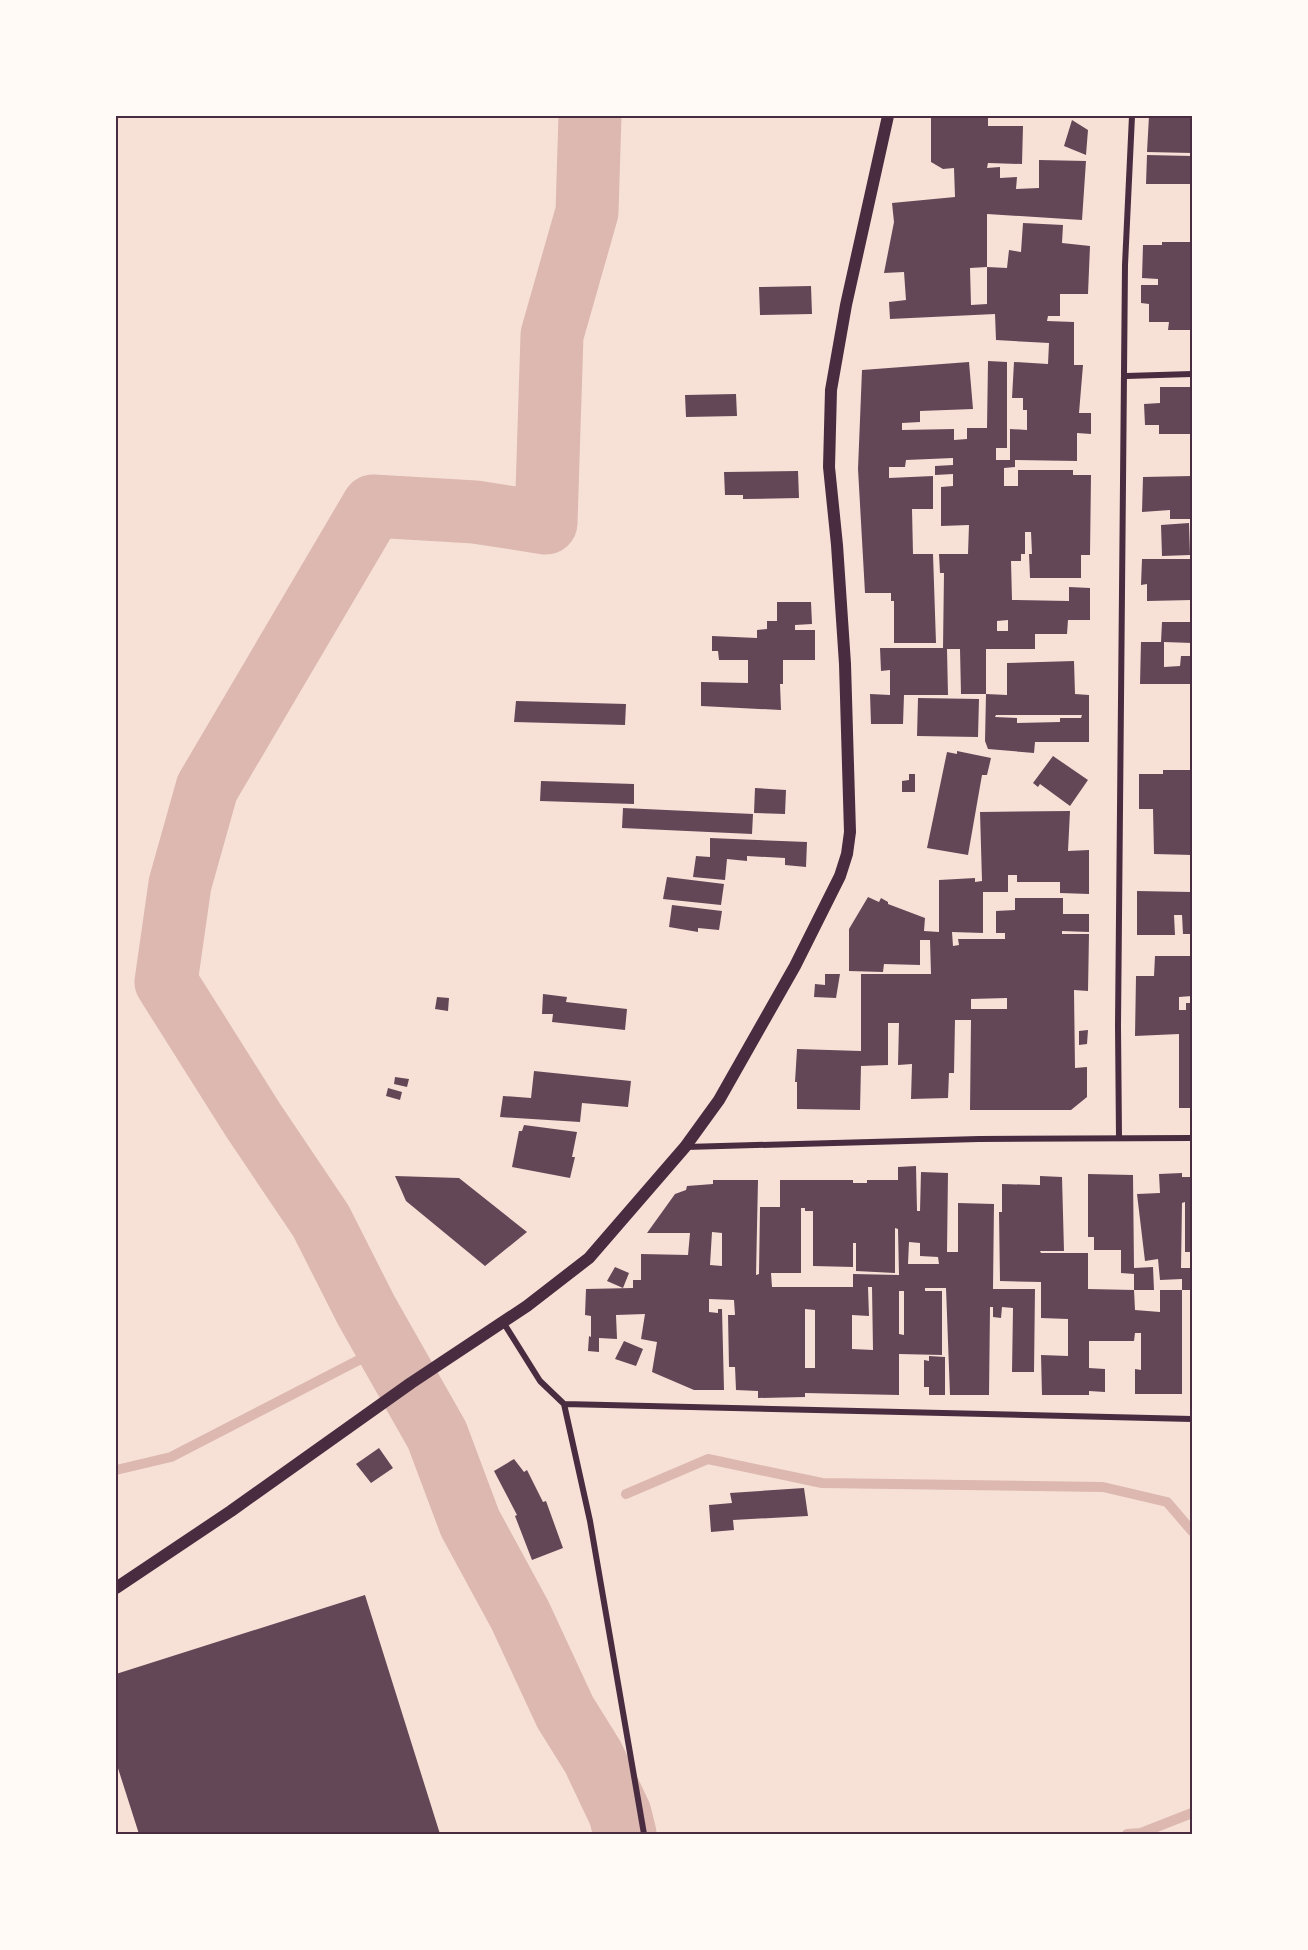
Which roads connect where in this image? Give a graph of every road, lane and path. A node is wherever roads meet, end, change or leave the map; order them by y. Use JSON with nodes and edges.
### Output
{"nodes":[{"id":1,"x":888,"y":116,"type":"edge"},
{"id":2,"x":1132,"y":116,"type":"edge"},
{"id":3,"x":1192,"y":374,"type":"edge"},
{"id":4,"x":1126,"y":376,"type":"junction"},
{"id":5,"x":1119,"y":1138,"type":"junction"},
{"id":6,"x":1192,"y":1138,"type":"edge"},
{"id":7,"x":685,"y":1148,"type":"junction"},
{"id":8,"x":502,"y":1321,"type":"junction"},
{"id":9,"x":564,"y":1404,"type":"junction"},
{"id":10,"x":1192,"y":1419,"type":"edge"},
{"id":11,"x":116,"y":1588,"type":"edge"},
{"id":12,"x":644,"y":1834,"type":"edge"}],
"edges":[{"from":1,"to":7,"type":"main road"},
{"from":2,"to":4,"type":"street"},
{"from":3,"to":4,"type":"street"},
{"from":4,"to":5,"type":"street"},
{"from":5,"to":6,"type":"street"},
{"from":5,"to":7,"type":"street"},
{"from":7,"to":8,"type":"main road"},
{"from":8,"to":9,"type":"street"},
{"from":8,"to":11,"type":"main road"},
{"from":9,"to":10,"type":"street"},
{"from":9,"to":12,"type":"street"}]}
